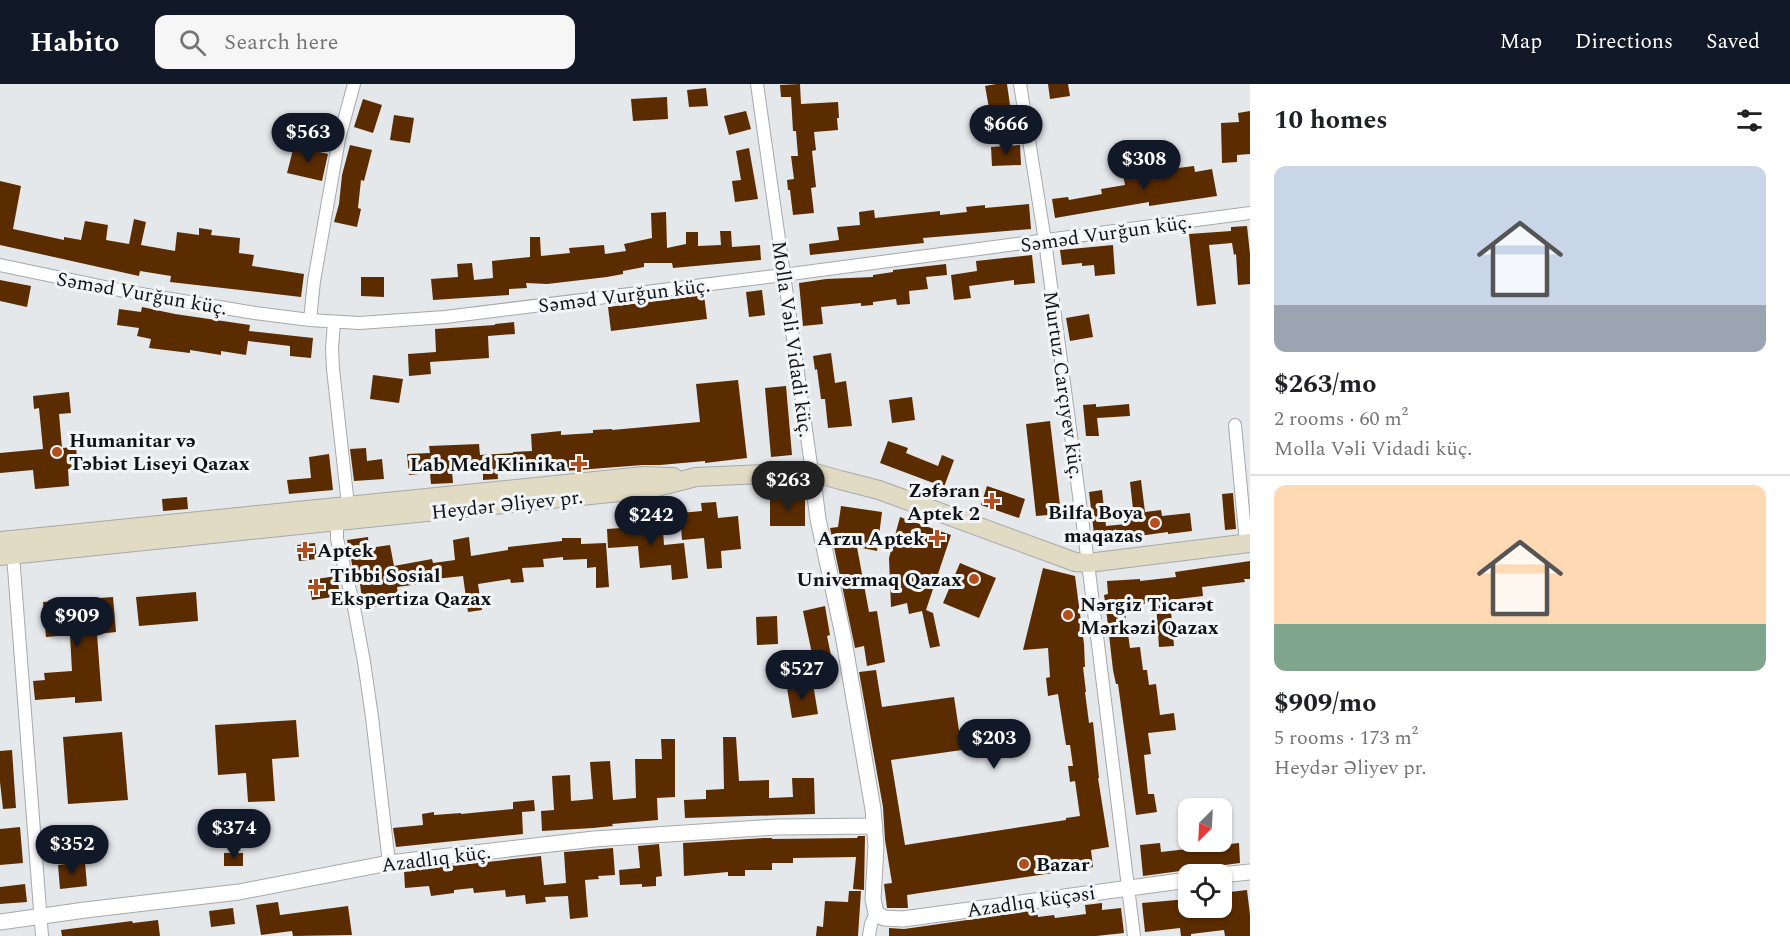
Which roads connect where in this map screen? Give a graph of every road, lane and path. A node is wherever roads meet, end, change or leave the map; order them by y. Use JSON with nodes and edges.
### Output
{"nodes":[{"id":1,"x":354,"y":84,"type":"edge"},
{"id":2,"x":757,"y":84,"type":"edge"},
{"id":3,"x":1020,"y":84,"type":"edge"},
{"id":4,"x":1250,"y":213,"type":"edge"},
{"id":5,"x":1045,"y":241,"type":"junction"},
{"id":6,"x":0,"y":264,"type":"edge"},
{"id":7,"x":783,"y":275,"type":"junction"},
{"id":8,"x":310,"y":320,"type":"junction"},
{"id":9,"x":334,"y":322,"type":"junction"},
{"id":10,"x":1235,"y":425,"type":"dead end"},
{"id":11,"x":812,"y":472,"type":"junction"},
{"id":12,"x":340,"y":511,"type":"junction"},
{"id":13,"x":0,"y":541,"type":"edge"},
{"id":14,"x":1248,"y":543,"type":"edge"},
{"id":15,"x":6,"y":556,"type":"edge"},
{"id":16,"x":1088,"y":563,"type":"junction"},
{"id":17,"x":875,"y":826,"type":"junction"},
{"id":18,"x":389,"y":863,"type":"junction"},
{"id":19,"x":1250,"y":872,"type":"edge"},
{"id":20,"x":1232,"y":874,"type":"edge"},
{"id":21,"x":1178,"y":881,"type":"edge"},
{"id":22,"x":1128,"y":887,"type":"junction"},
{"id":23,"x":876,"y":913,"type":"junction"},
{"id":24,"x":40,"y":916,"type":"junction"},
{"id":25,"x":0,"y":922,"type":"edge"},
{"id":26,"x":42,"y":936,"type":"edge"},
{"id":27,"x":869,"y":936,"type":"edge"},
{"id":28,"x":1134,"y":936,"type":"edge"}],
"edges":[{"from":1,"to":8,"type":"street"},
{"from":2,"to":7,"type":"street","name":"Molla Vəli Vidadi küç."},
{"from":3,"to":5,"type":"street","name":"Murtuz Carçıyev küç."},
{"from":4,"to":5,"type":"street","name":"Səməd Vurğun küç."},
{"from":5,"to":7,"type":"street","name":"Səməd Vurğun küç."},
{"from":5,"to":16,"type":"street","name":"Murtuz Carçıyev küç."},
{"from":6,"to":8,"type":"street","name":"Səməd Vurğun küç."},
{"from":7,"to":9,"type":"street","name":"Səməd Vurğun küç."},
{"from":7,"to":11,"type":"street","name":"Molla Vəli Vidadi küç."},
{"from":8,"to":9,"type":"street","name":"Səməd Vurğun küç."},
{"from":9,"to":12,"type":"street"},
{"from":10,"to":14,"type":"street"},
{"from":11,"to":12,"type":"main road"},
{"from":11,"to":16,"type":"main road"},
{"from":11,"to":17,"type":"street","name":"Molla Vəli Vidadi küç."},
{"from":12,"to":13,"type":"main road"},
{"from":12,"to":15,"type":"main road"},
{"from":12,"to":18,"type":"street"},
{"from":14,"to":16,"type":"main road"},
{"from":15,"to":24,"type":"street"},
{"from":16,"to":22,"type":"street","name":"Murtuz Carçıyev küç."},
{"from":17,"to":18,"type":"street","name":"Azadlıq küç."},
{"from":17,"to":23,"type":"street","name":"Molla Vəli Vidadi küç."},
{"from":18,"to":24,"type":"street","name":"Azadlıq küç."},
{"from":19,"to":20,"type":"street"},
{"from":21,"to":22,"type":"street","name":"Azadlıq küçəsi"},
{"from":22,"to":23,"type":"street","name":"Azadlıq küçəsi"},
{"from":22,"to":28,"type":"street","name":"Murtuz Carçıyev küç."},
{"from":23,"to":27,"type":"street"},
{"from":24,"to":25,"type":"street","name":"Azadlıq küç."},
{"from":24,"to":26,"type":"street"}]}
